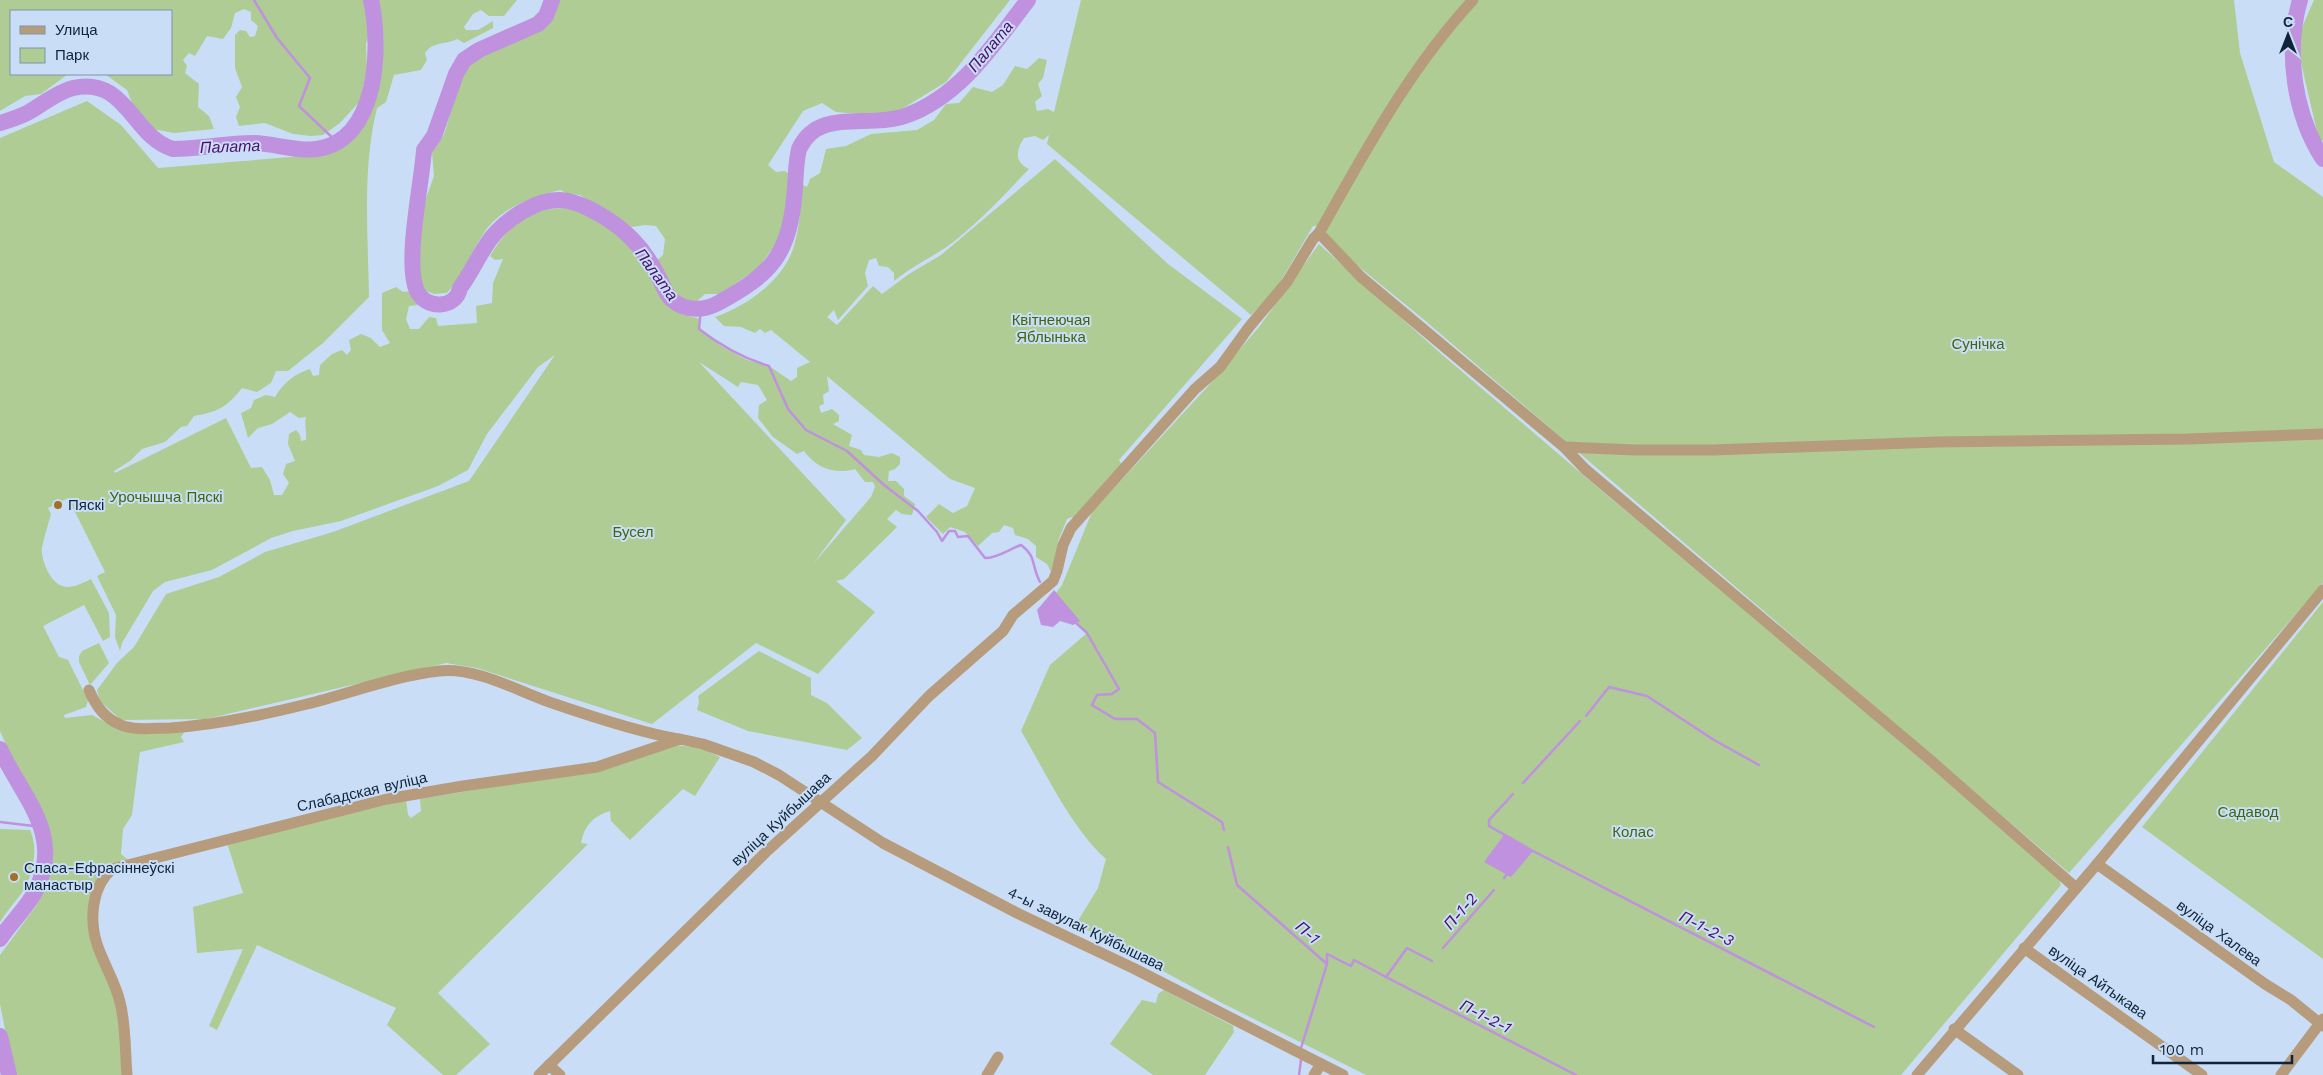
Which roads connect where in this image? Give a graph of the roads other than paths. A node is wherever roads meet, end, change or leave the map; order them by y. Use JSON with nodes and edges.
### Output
{"nodes":[{"id":1,"x":1473,"y":0,"type":"edge"},
{"id":2,"x":1319,"y":233,"type":"junction"},
{"id":3,"x":2323,"y":434,"type":"edge"},
{"id":4,"x":1564,"y":447,"type":"junction"},
{"id":5,"x":2323,"y":590,"type":"edge"},
{"id":6,"x":89,"y":690,"type":"dead end"},
{"id":7,"x":680,"y":739,"type":"junction"},
{"id":8,"x":821,"y":803,"type":"junction"},
{"id":9,"x":2097,"y":864,"type":"junction"},
{"id":10,"x":2075,"y":887,"type":"junction"},
{"id":11,"x":2024,"y":948,"type":"junction"},
{"id":12,"x":2322,"y":1023,"type":"edge"},
{"id":13,"x":1954,"y":1029,"type":"junction"},
{"id":14,"x":998,"y":1056,"type":"dead end"},
{"id":15,"x":1321,"y":1064,"type":"junction"},
{"id":16,"x":549,"y":1065,"type":"junction"},
{"id":17,"x":127,"y":1075,"type":"edge"},
{"id":18,"x":539,"y":1075,"type":"edge"},
{"id":19,"x":560,"y":1075,"type":"edge"},
{"id":20,"x":986,"y":1075,"type":"edge"},
{"id":21,"x":1314,"y":1075,"type":"edge"},
{"id":22,"x":1343,"y":1075,"type":"edge"},
{"id":23,"x":1917,"y":1075,"type":"edge"},
{"id":24,"x":2018,"y":1075,"type":"edge"},
{"id":25,"x":2202,"y":1075,"type":"edge"},
{"id":26,"x":2281,"y":1075,"type":"edge"}],
"edges":[{"from":1,"to":2,"type":"street","name":"вуліца Куйбышава"},
{"from":2,"to":4,"type":"street"},
{"from":2,"to":8,"type":"street","name":"вуліца Куйбышава"},
{"from":3,"to":4,"type":"street"},
{"from":4,"to":10,"type":"street"},
{"from":5,"to":9,"type":"street"},
{"from":6,"to":7,"type":"street"},
{"from":7,"to":8,"type":"street"},
{"from":7,"to":17,"type":"street","name":"Слабадская вуліца"},
{"from":8,"to":15,"type":"street","name":"4-ы завулак Куйбышава"},
{"from":8,"to":16,"type":"street","name":"вуліца Куйбышава"},
{"from":9,"to":10,"type":"street"},
{"from":9,"to":12,"type":"street","name":"вуліца Халева"},
{"from":10,"to":11,"type":"street"},
{"from":11,"to":13,"type":"street"},
{"from":11,"to":25,"type":"street","name":"вуліца Айтыкава"},
{"from":12,"to":26,"type":"street"},
{"from":13,"to":23,"type":"street"},
{"from":13,"to":24,"type":"street"},
{"from":14,"to":20,"type":"street"},
{"from":15,"to":21,"type":"street"},
{"from":15,"to":22,"type":"street","name":"4-ы завулак Куйбышава"},
{"from":16,"to":18,"type":"street","name":"вуліца Куйбышава"},
{"from":16,"to":19,"type":"street"}]}
